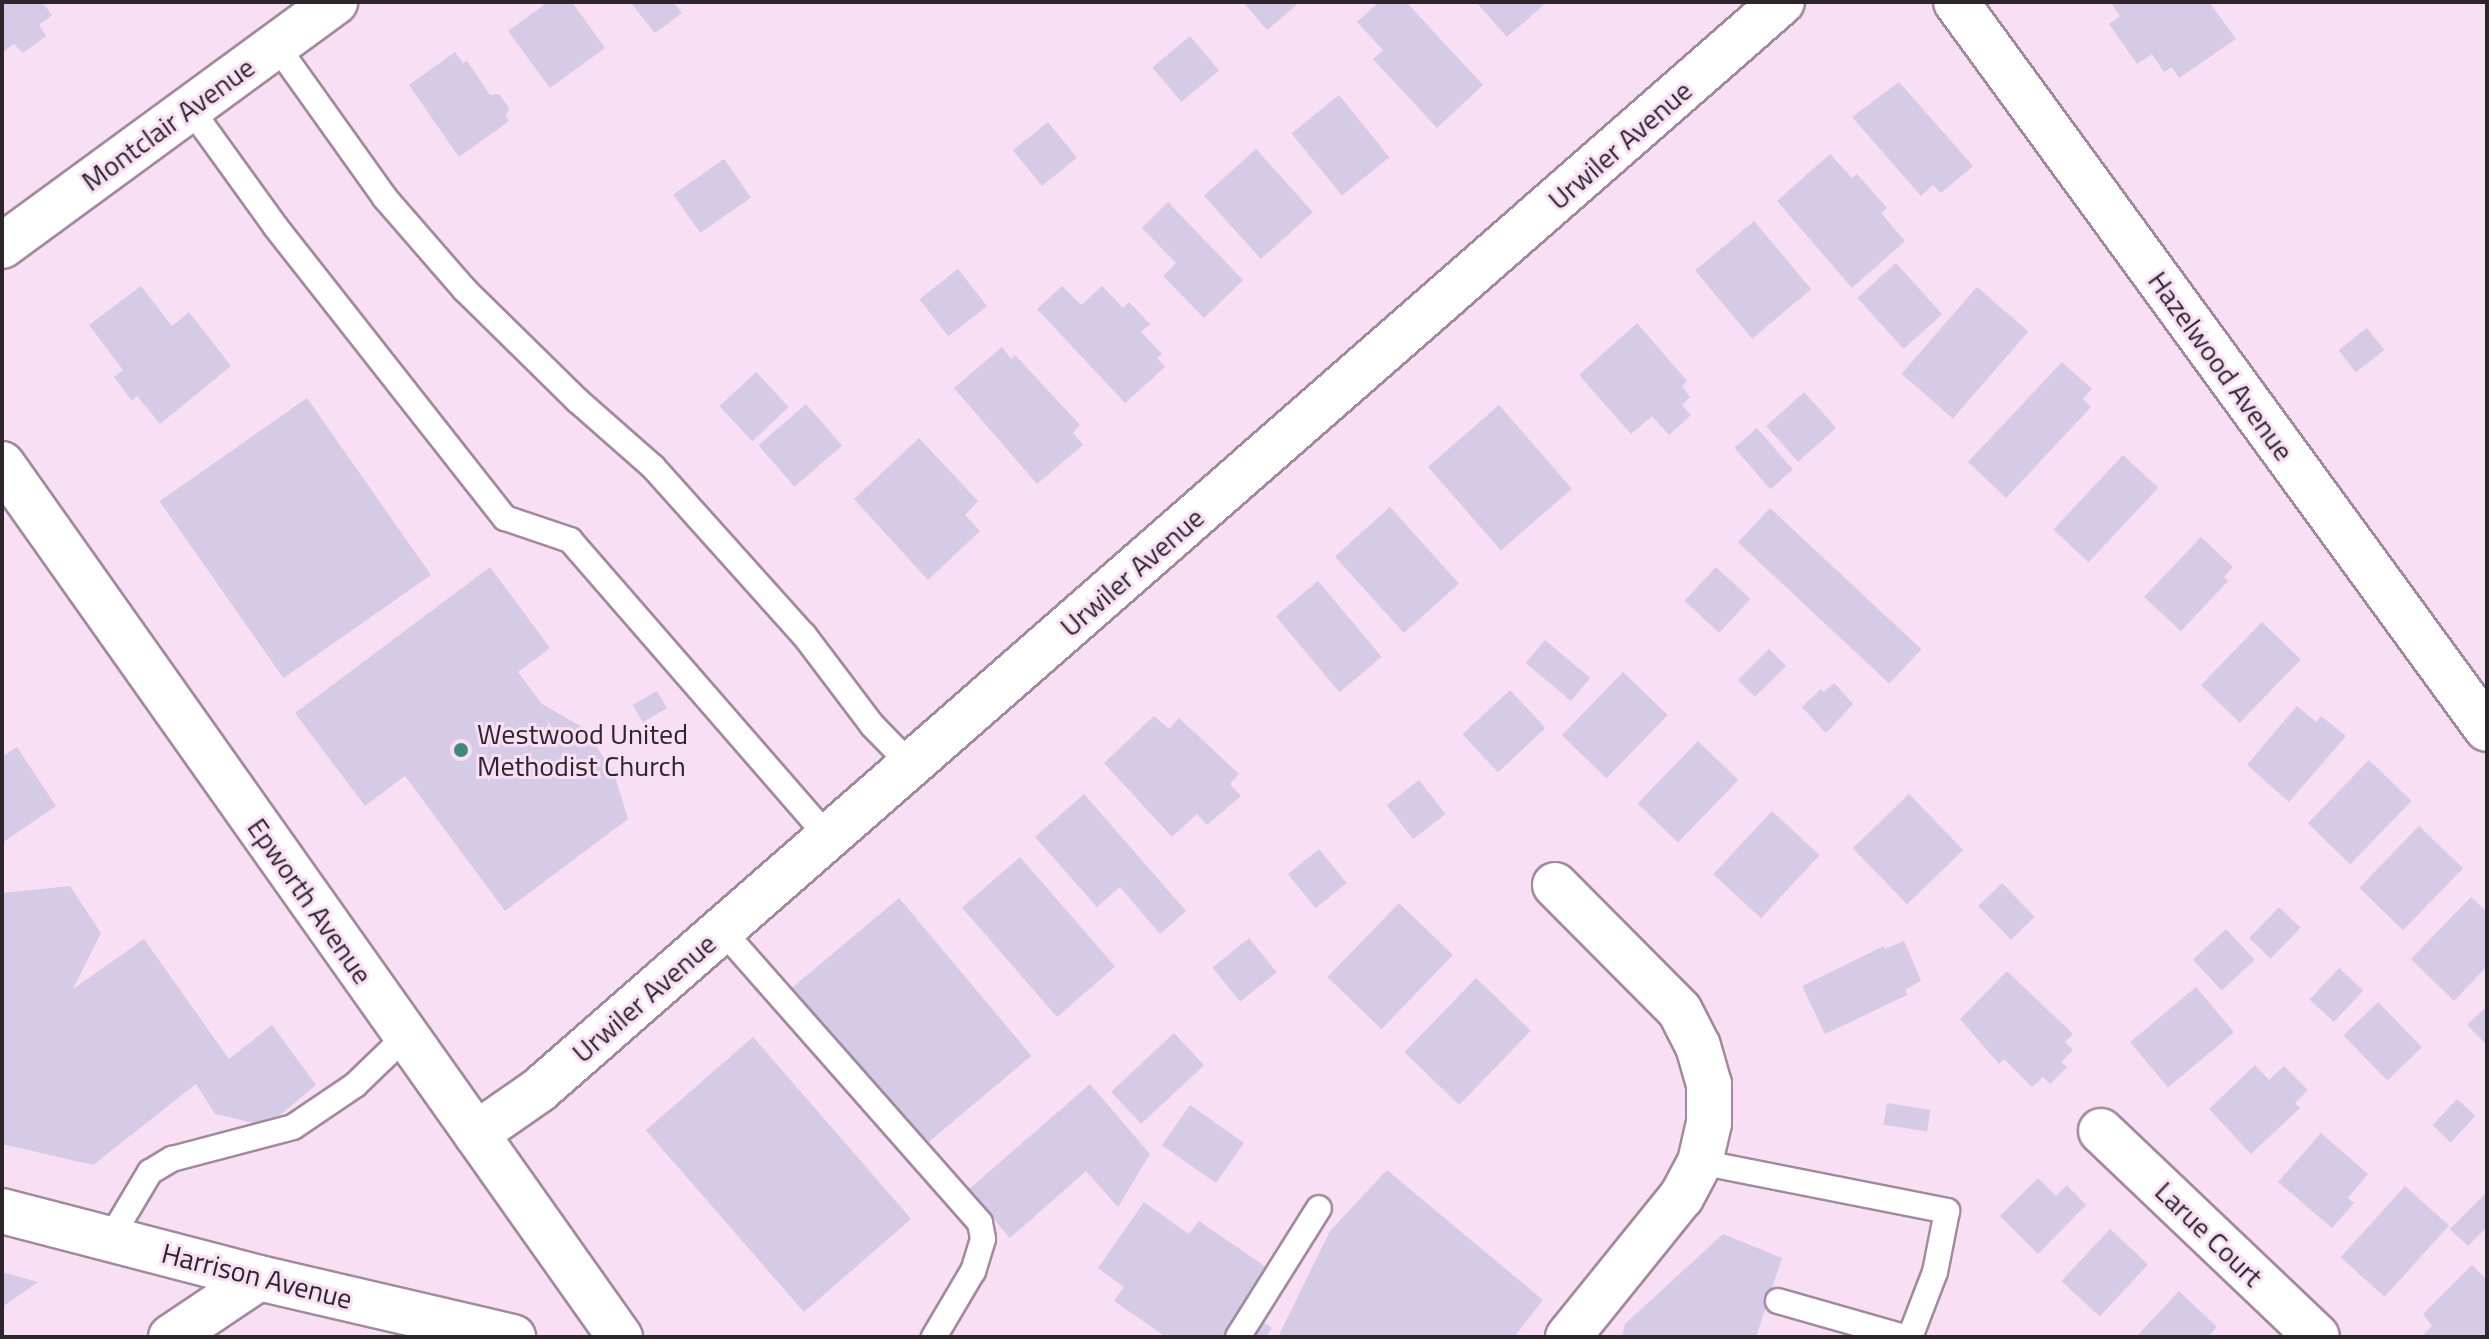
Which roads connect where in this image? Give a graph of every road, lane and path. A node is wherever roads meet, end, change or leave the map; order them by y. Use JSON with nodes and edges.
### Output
{"nodes":[{"id":1,"x":335,"y":2,"type":"edge"},
{"id":2,"x":1782,"y":2,"type":"edge"},
{"id":3,"x":1956,"y":2,"type":"edge"},
{"id":4,"x":276,"y":45,"type":"junction"},
{"id":5,"x":190,"y":108,"type":"junction"},
{"id":6,"x":2,"y":246,"type":"edge"},
{"id":7,"x":2,"y":464,"type":"edge"},
{"id":8,"x":2487,"y":729,"type":"edge"},
{"id":9,"x":911,"y":765,"type":"junction"},
{"id":10,"x":828,"y":837,"type":"junction"},
{"id":11,"x":1555,"y":885,"type":"dead end"},
{"id":12,"x":722,"y":930,"type":"junction"},
{"id":13,"x":406,"y":1036,"type":"junction"},
{"id":14,"x":2101,"y":1131,"type":"dead end"},
{"id":15,"x":476,"y":1134,"type":"junction"},
{"id":16,"x":1700,"y":1162,"type":"junction"},
{"id":17,"x":1319,"y":1208,"type":"dead end"},
{"id":18,"x":2,"y":1211,"type":"edge"},
{"id":19,"x":110,"y":1239,"type":"junction"},
{"id":20,"x":259,"y":1278,"type":"junction"},
{"id":21,"x":1778,"y":1301,"type":"dead end"},
{"id":22,"x":171,"y":1337,"type":"edge"},
{"id":23,"x":513,"y":1337,"type":"edge"},
{"id":24,"x":620,"y":1337,"type":"edge"},
{"id":25,"x":934,"y":1337,"type":"edge"},
{"id":26,"x":1238,"y":1337,"type":"edge"},
{"id":27,"x":1568,"y":1337,"type":"edge"},
{"id":28,"x":1907,"y":1337,"type":"edge"},
{"id":29,"x":2317,"y":1337,"type":"edge"}],
"edges":[{"from":1,"to":4,"type":"street","name":"Montclair Avenue"},
{"from":2,"to":9,"type":"street","name":"Urwiler Avenue"},
{"from":3,"to":8,"type":"street","name":"Hazelwood Avenue"},
{"from":4,"to":5,"type":"street","name":"Montclair Avenue"},
{"from":4,"to":9,"type":"lane"},
{"from":5,"to":6,"type":"street","name":"Montclair Avenue"},
{"from":5,"to":10,"type":"lane"},
{"from":7,"to":13,"type":"street","name":"Epworth Avenue"},
{"from":9,"to":10,"type":"street","name":"Urwiler Avenue"},
{"from":10,"to":12,"type":"street","name":"Urwiler Avenue"},
{"from":11,"to":16,"type":"street"},
{"from":12,"to":15,"type":"street","name":"Urwiler Avenue"},
{"from":12,"to":25,"type":"lane"},
{"from":13,"to":15,"type":"street","name":"Epworth Avenue"},
{"from":13,"to":19,"type":"lane"},
{"from":14,"to":29,"type":"street","name":"Larue Court"},
{"from":15,"to":24,"type":"street","name":"Epworth Avenue"},
{"from":16,"to":27,"type":"street"},
{"from":16,"to":28,"type":"lane"},
{"from":17,"to":26,"type":"lane"},
{"from":18,"to":19,"type":"street","name":"Harrison Avenue"},
{"from":19,"to":20,"type":"street","name":"Harrison Avenue"},
{"from":20,"to":22,"type":"street"},
{"from":20,"to":23,"type":"street","name":"Harrison Avenue"},
{"from":21,"to":28,"type":"lane"}]}
